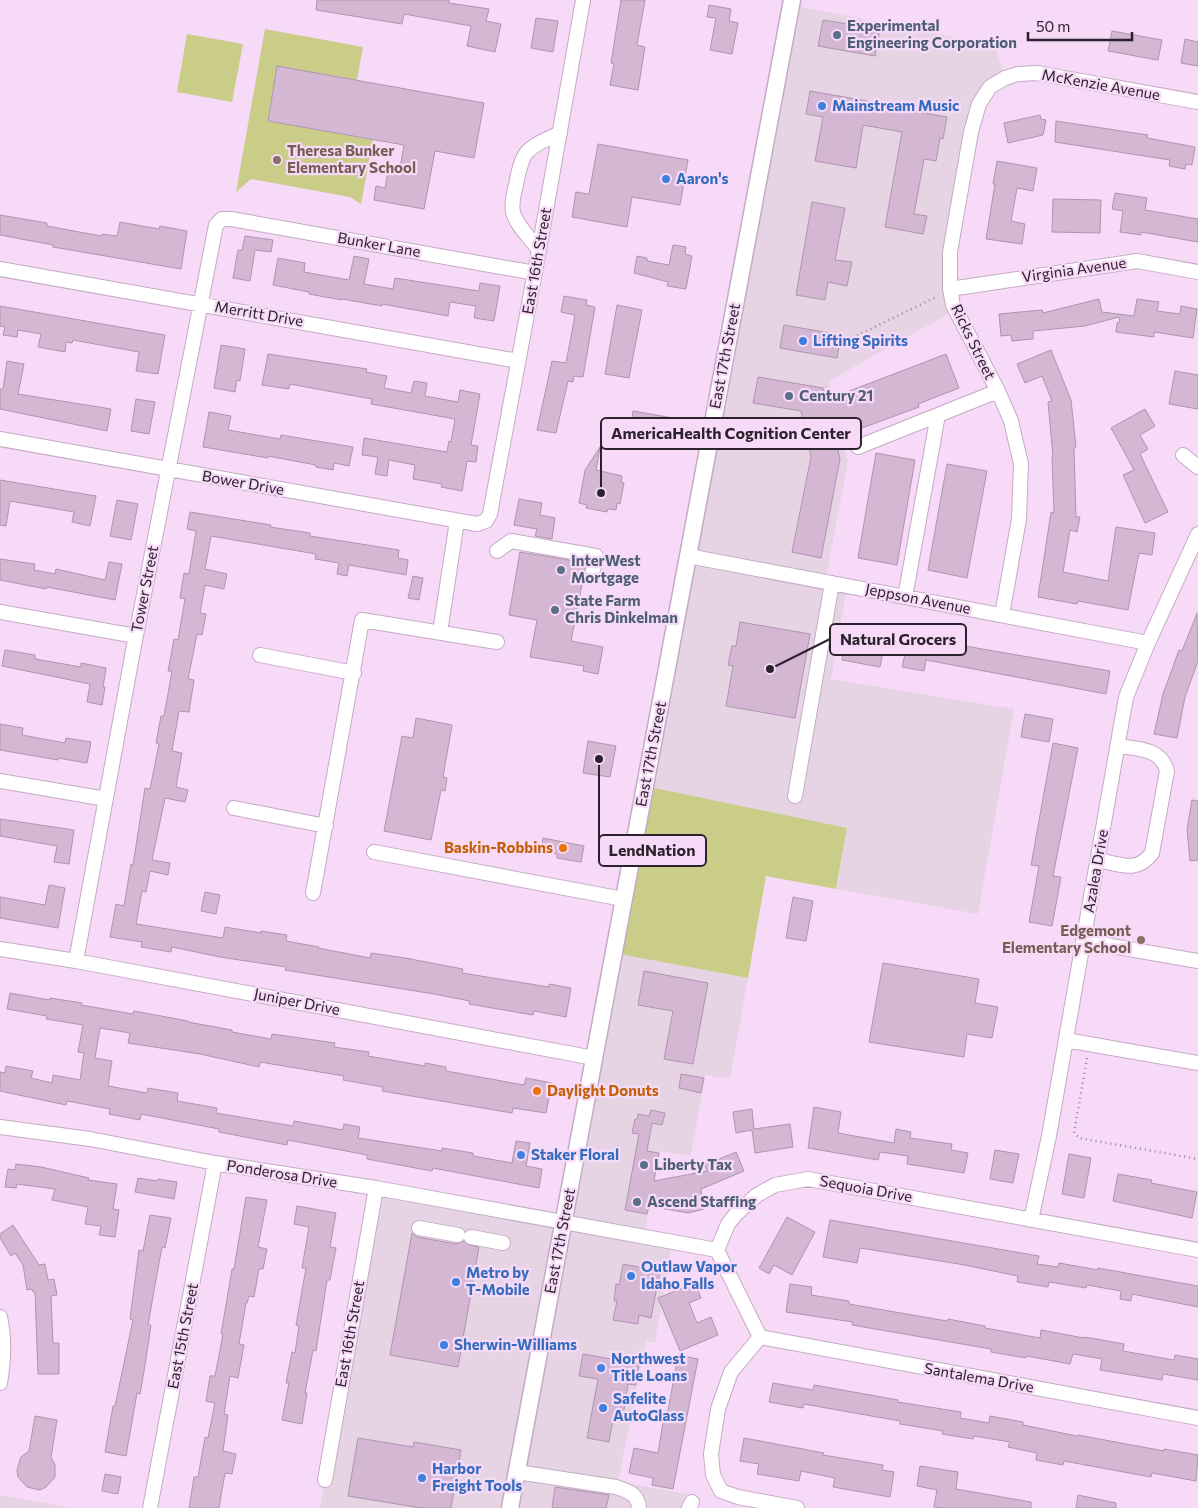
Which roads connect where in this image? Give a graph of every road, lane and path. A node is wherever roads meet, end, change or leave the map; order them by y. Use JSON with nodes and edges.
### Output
{"nodes":[{"id":1,"x":583,"y":0,"type":"edge"},
{"id":2,"x":792,"y":0,"type":"edge"},
{"id":3,"x":1004,"y":78,"type":"joint"},
{"id":4,"x":1198,"y":102,"type":"edge"},
{"id":5,"x":560,"y":133,"type":"junction"},
{"id":6,"x":222,"y":219,"type":"joint"},
{"id":7,"x":539,"y":250,"type":"junction"},
{"id":8,"x":0,"y":269,"type":"edge"},
{"id":9,"x":1198,"y":272,"type":"edge"},
{"id":10,"x":535,"y":273,"type":"junction"},
{"id":11,"x":950,"y":289,"type":"junction"},
{"id":12,"x":936,"y":297,"type":"dead end"},
{"id":13,"x":202,"y":304,"type":"junction"},
{"id":14,"x":848,"y":340,"type":"dead end"},
{"id":15,"x":518,"y":361,"type":"junction"},
{"id":16,"x":998,"y":391,"type":"junction"},
{"id":17,"x":938,"y":415,"type":"junction"},
{"id":18,"x":0,"y":439,"type":"edge"},
{"id":19,"x":858,"y":447,"type":"dead end"},
{"id":20,"x":1183,"y":455,"type":"dead end"},
{"id":21,"x":1198,"y":467,"type":"edge"},
{"id":22,"x":168,"y":470,"type":"junction"},
{"id":23,"x":457,"y":521,"type":"junction"},
{"id":24,"x":486,"y":521,"type":"joint"},
{"id":25,"x":1198,"y":534,"type":"edge"},
{"id":26,"x":497,"y":551,"type":"dead end"},
{"id":27,"x":688,"y":556,"type":"junction"},
{"id":28,"x":593,"y":570,"type":"dead end"},
{"id":29,"x":832,"y":583,"type":"junction"},
{"id":30,"x":906,"y":597,"type":"junction"},
{"id":31,"x":0,"y":612,"type":"edge"},
{"id":32,"x":1002,"y":615,"type":"junction"},
{"id":33,"x":440,"y":632,"type":"junction"},
{"id":34,"x":136,"y":636,"type":"junction"},
{"id":35,"x":497,"y":642,"type":"dead end"},
{"id":36,"x":1148,"y":643,"type":"junction"},
{"id":37,"x":260,"y":655,"type":"dead end"},
{"id":38,"x":354,"y":673,"type":"junction"},
{"id":39,"x":1118,"y":746,"type":"junction"},
{"id":40,"x":0,"y":781,"type":"edge"},
{"id":41,"x":795,"y":796,"type":"dead end"},
{"id":42,"x":106,"y":799,"type":"junction"},
{"id":43,"x":234,"y":808,"type":"dead end"},
{"id":44,"x":326,"y":826,"type":"junction"},
{"id":45,"x":374,"y":852,"type":"dead end"},
{"id":46,"x":1098,"y":860,"type":"junction"},
{"id":47,"x":313,"y":893,"type":"dead end"},
{"id":48,"x":623,"y":898,"type":"junction"},
{"id":49,"x":1083,"y":941,"type":"junction"},
{"id":50,"x":0,"y":949,"type":"edge"},
{"id":51,"x":76,"y":961,"type":"junction"},
{"id":52,"x":1198,"y":961,"type":"edge"},
{"id":53,"x":1066,"y":1040,"type":"junction"},
{"id":54,"x":594,"y":1058,"type":"junction"},
{"id":55,"x":1087,"y":1058,"type":"dead end"},
{"id":56,"x":1198,"y":1063,"type":"edge"},
{"id":57,"x":0,"y":1127,"type":"edge"},
{"id":58,"x":1198,"y":1159,"type":"edge"},
{"id":59,"x":215,"y":1163,"type":"junction"},
{"id":60,"x":376,"y":1188,"type":"junction"},
{"id":61,"x":1032,"y":1220,"type":"junction"},
{"id":62,"x":564,"y":1223,"type":"junction"},
{"id":63,"x":419,"y":1228,"type":"dead end"},
{"id":64,"x":503,"y":1243,"type":"dead end"},
{"id":65,"x":717,"y":1250,"type":"junction"},
{"id":66,"x":1198,"y":1250,"type":"edge"},
{"id":67,"x":0,"y":1317,"type":"edge"},
{"id":68,"x":760,"y":1337,"type":"junction"},
{"id":69,"x":0,"y":1383,"type":"edge"},
{"id":70,"x":1198,"y":1418,"type":"edge"},
{"id":71,"x":517,"y":1472,"type":"junction"},
{"id":72,"x":325,"y":1480,"type":"dead end"},
{"id":73,"x":150,"y":1508,"type":"edge"},
{"id":74,"x":510,"y":1508,"type":"edge"},
{"id":75,"x":639,"y":1508,"type":"edge"},
{"id":76,"x":797,"y":1508,"type":"edge"}],
"edges":[{"from":1,"to":5,"type":"street","name":"East 16th Street"},
{"from":2,"to":27,"type":"main road","name":"East 17th Street"},
{"from":3,"to":4,"type":"street","name":"McKenzie Avenue"},
{"from":3,"to":11,"type":"street","name":"Ricks Street"},
{"from":5,"to":7,"type":"street","name":"East 16th Street"},
{"from":5,"to":7,"type":"street"},
{"from":6,"to":10,"type":"street","name":"Bunker Lane"},
{"from":6,"to":13,"type":"street","name":"Tower Street"},
{"from":7,"to":10,"type":"street","name":"East 16th Street"},
{"from":8,"to":13,"type":"street","name":"Merritt Drive"},
{"from":9,"to":11,"type":"street","name":"Virginia Avenue"},
{"from":10,"to":15,"type":"street","name":"East 16th Street"},
{"from":11,"to":16,"type":"street","name":"Ricks Street"},
{"from":12,"to":14,"type":"path"},
{"from":13,"to":15,"type":"street","name":"Merritt Drive"},
{"from":13,"to":22,"type":"street","name":"Tower Street"},
{"from":15,"to":24,"type":"street","name":"East 16th Street"},
{"from":16,"to":17,"type":"street"},
{"from":16,"to":32,"type":"street","name":"Ricks Street"},
{"from":17,"to":19,"type":"street"},
{"from":17,"to":30,"type":"street"},
{"from":18,"to":22,"type":"street","name":"Bower Drive"},
{"from":20,"to":21,"type":"street"},
{"from":22,"to":23,"type":"street","name":"Bower Drive"},
{"from":22,"to":34,"type":"street","name":"Tower Street"},
{"from":23,"to":24,"type":"street","name":"Bower Drive"},
{"from":23,"to":33,"type":"street"},
{"from":25,"to":36,"type":"street","name":"Azalea Drive"},
{"from":26,"to":28,"type":"street"},
{"from":27,"to":29,"type":"street","name":"Jeppson Avenue"},
{"from":27,"to":48,"type":"main road","name":"East 17th Street"},
{"from":29,"to":30,"type":"street","name":"Jeppson Avenue"},
{"from":29,"to":41,"type":"street"},
{"from":30,"to":32,"type":"street","name":"Jeppson Avenue"},
{"from":31,"to":34,"type":"street"},
{"from":32,"to":36,"type":"street","name":"Jeppson Avenue"},
{"from":33,"to":35,"type":"street"},
{"from":33,"to":38,"type":"street"},
{"from":34,"to":42,"type":"street","name":"Tower Street"},
{"from":36,"to":39,"type":"street","name":"Azalea Drive"},
{"from":37,"to":38,"type":"street"},
{"from":38,"to":44,"type":"street"},
{"from":39,"to":46,"type":"street","name":"Azalea Drive"},
{"from":39,"to":46,"type":"street"},
{"from":40,"to":42,"type":"street"},
{"from":42,"to":51,"type":"street","name":"Tower Street"},
{"from":43,"to":44,"type":"street"},
{"from":44,"to":47,"type":"street"},
{"from":45,"to":48,"type":"street"},
{"from":46,"to":49,"type":"street","name":"Azalea Drive"},
{"from":48,"to":54,"type":"main road","name":"East 17th Street"},
{"from":49,"to":52,"type":"street"},
{"from":49,"to":53,"type":"street","name":"Azalea Drive"},
{"from":50,"to":51,"type":"street","name":"Juniper Drive"},
{"from":51,"to":54,"type":"street","name":"Juniper Drive"},
{"from":53,"to":56,"type":"street"},
{"from":53,"to":61,"type":"street","name":"Azalea Drive"},
{"from":54,"to":62,"type":"main road","name":"East 17th Street"},
{"from":55,"to":58,"type":"path"},
{"from":57,"to":59,"type":"street","name":"Ponderosa Drive"},
{"from":59,"to":60,"type":"street","name":"Ponderosa Drive"},
{"from":59,"to":73,"type":"street","name":"East 15th Street"},
{"from":60,"to":62,"type":"street","name":"Ponderosa Drive"},
{"from":60,"to":72,"type":"street","name":"East 16th Street"},
{"from":61,"to":65,"type":"street","name":"Sequoia Drive"},
{"from":61,"to":66,"type":"street","name":"Sequoia Drive"},
{"from":62,"to":65,"type":"street"},
{"from":62,"to":71,"type":"main road","name":"East 17th Street"},
{"from":63,"to":64,"type":"street"},
{"from":65,"to":68,"type":"street"},
{"from":67,"to":69,"type":"street"},
{"from":68,"to":70,"type":"street","name":"Santalema Drive"},
{"from":68,"to":76,"type":"street"},
{"from":71,"to":74,"type":"main road","name":"East 17th Street"},
{"from":71,"to":75,"type":"street"}]}
